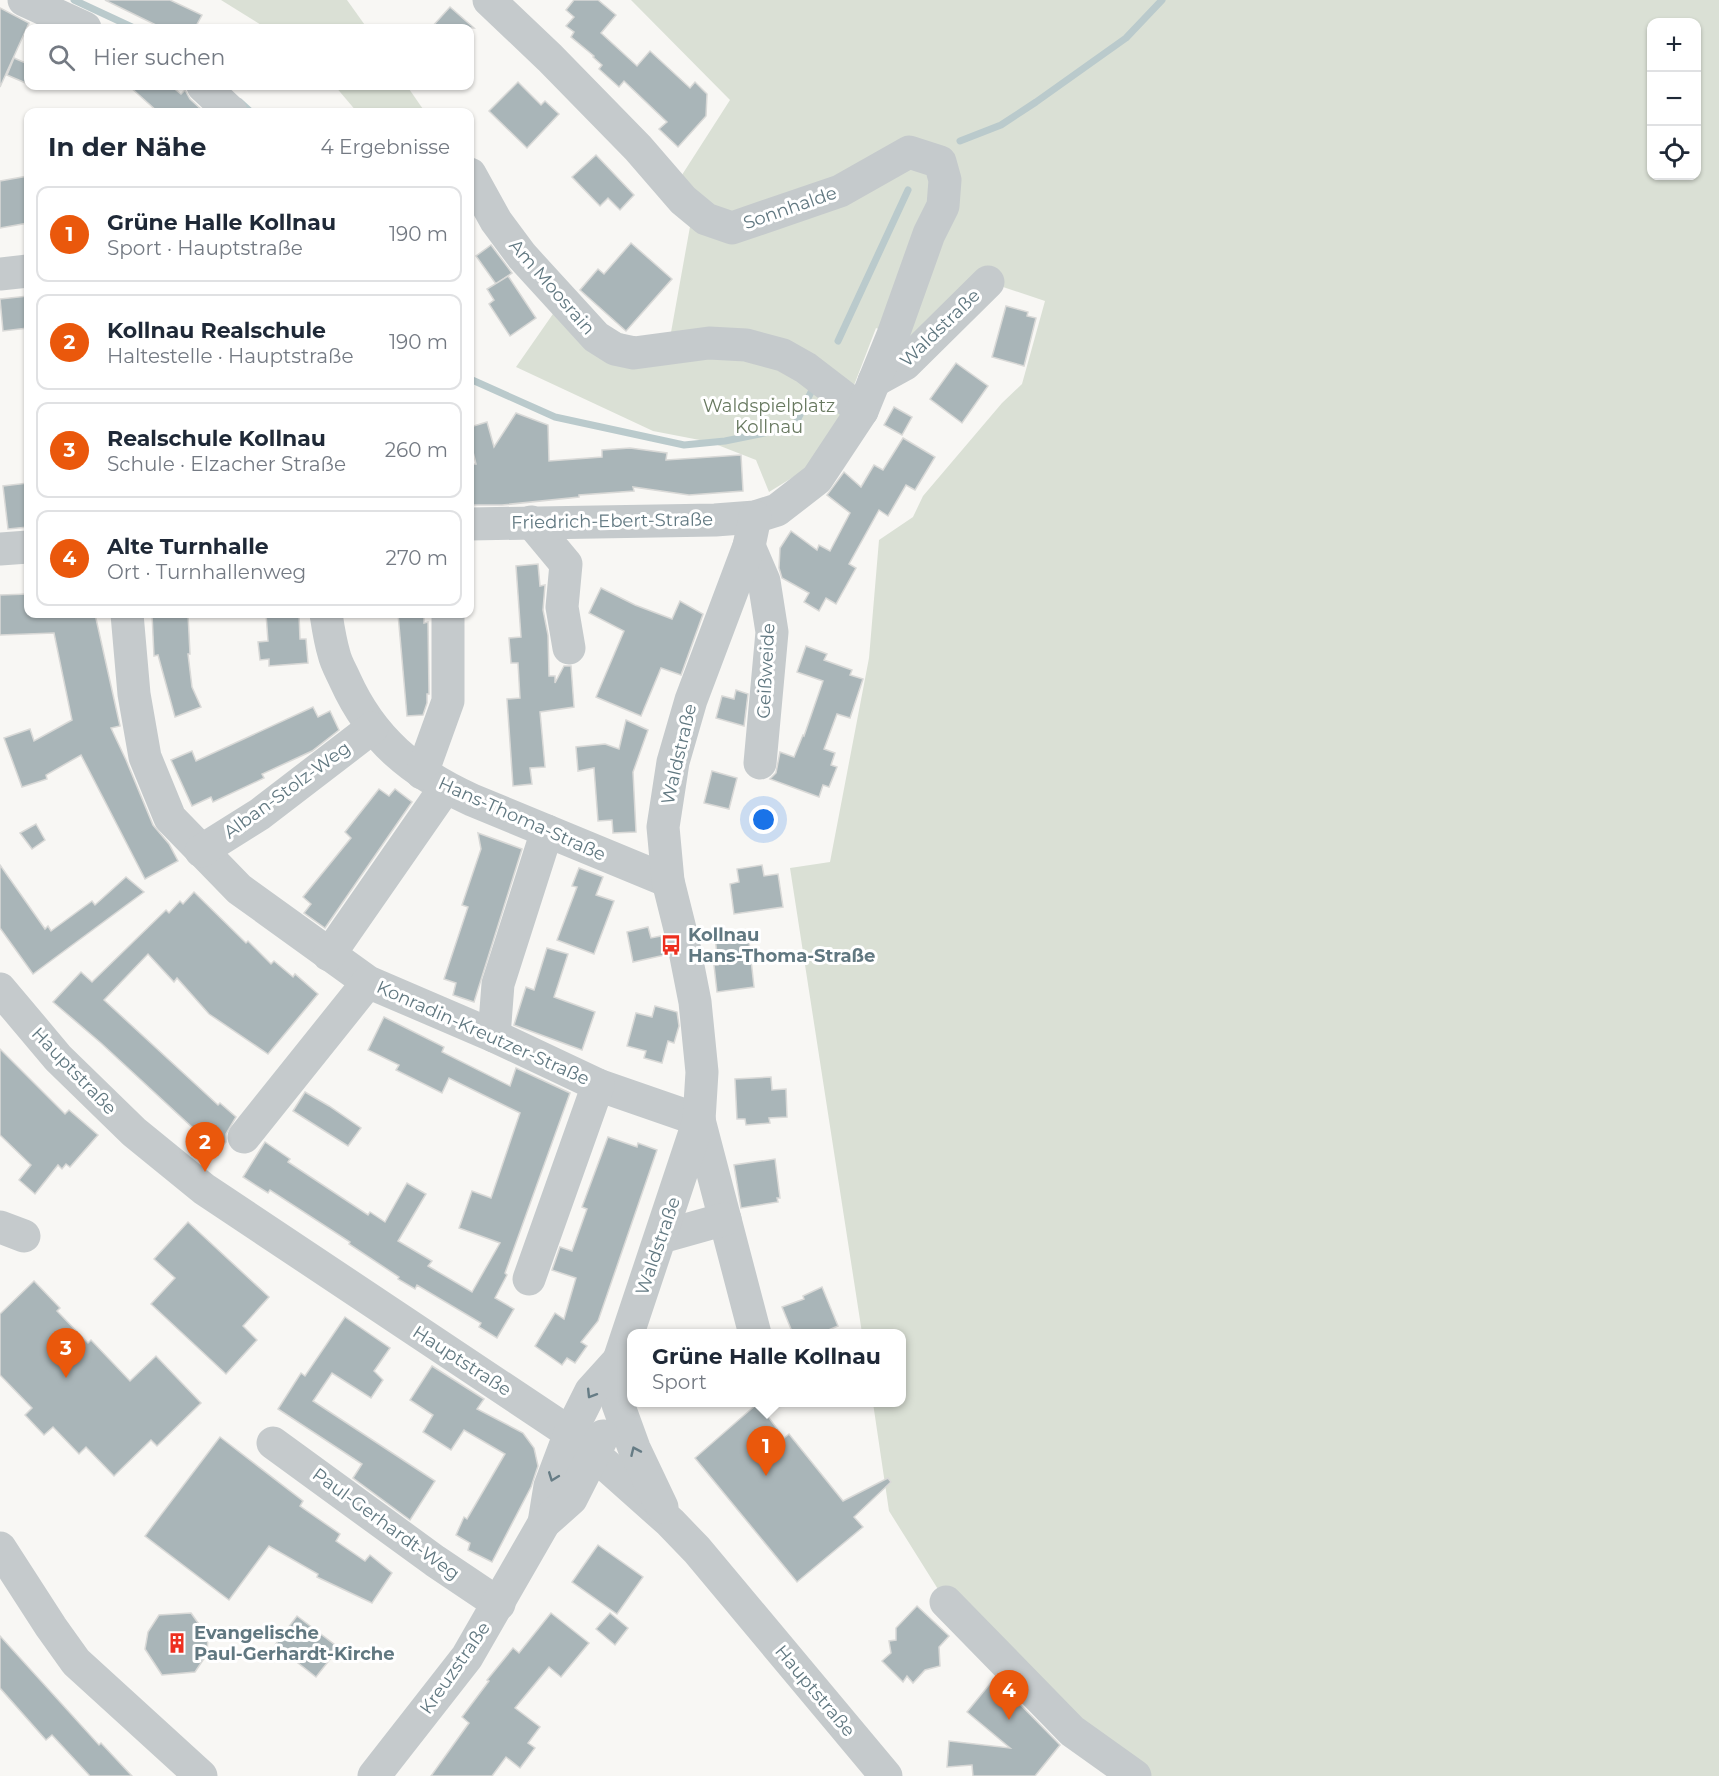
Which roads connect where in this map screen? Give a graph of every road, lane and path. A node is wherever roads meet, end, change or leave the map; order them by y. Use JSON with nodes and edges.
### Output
{"nodes":[{"id":1,"x":24,"y":0,"type":"edge"},
{"id":2,"x":489,"y":0,"type":"edge"},
{"id":3,"x":76,"y":24,"type":"edge"},
{"id":4,"x":207,"y":90,"type":"edge"},
{"id":5,"x":227,"y":108,"type":"edge"},
{"id":6,"x":474,"y":181,"type":"edge"},
{"id":7,"x":24,"y":271,"type":"edge"},
{"id":8,"x":0,"y":274,"type":"edge"},
{"id":9,"x":988,"y":282,"type":"dead end"},
{"id":10,"x":868,"y":396,"type":"junction"},
{"id":11,"x":531,"y":522,"type":"junction"},
{"id":12,"x":474,"y":524,"type":"edge"},
{"id":13,"x":752,"y":532,"type":"junction"},
{"id":14,"x":24,"y":547,"type":"edge"},
{"id":15,"x":0,"y":549,"type":"edge"},
{"id":16,"x":127,"y":618,"type":"edge"},
{"id":17,"x":327,"y":618,"type":"edge"},
{"id":18,"x":448,"y":618,"type":"edge"},
{"id":19,"x":569,"y":648,"type":"dead end"},
{"id":20,"x":372,"y":728,"type":"junction"},
{"id":21,"x":760,"y":763,"type":"dead end"},
{"id":22,"x":434,"y":780,"type":"junction"},
{"id":23,"x":547,"y":831,"type":"junction"},
{"id":24,"x":201,"y":851,"type":"junction"},
{"id":25,"x":668,"y":881,"type":"junction"},
{"id":26,"x":329,"y":954,"type":"junction"},
{"id":27,"x":368,"y":982,"type":"junction"},
{"id":28,"x":0,"y":989,"type":"edge"},
{"id":29,"x":494,"y":1036,"type":"junction"},
{"id":30,"x":598,"y":1085,"type":"junction"},
{"id":31,"x":699,"y":1120,"type":"junction"},
{"id":32,"x":244,"y":1137,"type":"dead end"},
{"id":33,"x":725,"y":1219,"type":"junction"},
{"id":34,"x":661,"y":1237,"type":"junction"},
{"id":35,"x":529,"y":1279,"type":"dead end"},
{"id":36,"x":629,"y":1329,"type":"edge"},
{"id":37,"x":754,"y":1329,"type":"edge"},
{"id":38,"x":627,"y":1334,"type":"edge"},
{"id":39,"x":618,"y":1360,"type":"junction"},
{"id":40,"x":618,"y":1404,"type":"junction"},
{"id":41,"x":570,"y":1433,"type":"junction"},
{"id":42,"x":273,"y":1443,"type":"dead end"},
{"id":43,"x":595,"y":1455,"type":"junction"},
{"id":44,"x":670,"y":1522,"type":"junction"},
{"id":45,"x":544,"y":1523,"type":"junction"},
{"id":46,"x":0,"y":1548,"type":"edge"},
{"id":47,"x":946,"y":1602,"type":"dead end"},
{"id":48,"x":499,"y":1604,"type":"junction"},
{"id":49,"x":201,"y":1776,"type":"edge"},
{"id":50,"x":374,"y":1776,"type":"edge"},
{"id":51,"x":886,"y":1776,"type":"edge"},
{"id":52,"x":1134,"y":1776,"type":"edge"}],
"edges":[{"from":1,"to":3,"type":"street"},
{"from":2,"to":10,"type":"street","name":"Sonnhalde"},
{"from":4,"to":5,"type":"street"},
{"from":6,"to":10,"type":"street","name":"Am Moosrain"},
{"from":7,"to":8,"type":"street"},
{"from":9,"to":10,"type":"street","name":"Waldstraße"},
{"from":10,"to":13,"type":"street","name":"Waldstraße"},
{"from":11,"to":12,"type":"street","name":"Friedrich-Ebert-Straße"},
{"from":11,"to":13,"type":"street","name":"Friedrich-Ebert-Straße"},
{"from":11,"to":19,"type":"street"},
{"from":13,"to":21,"type":"street","name":"Geißweide"},
{"from":13,"to":25,"type":"street","name":"Waldstraße"},
{"from":14,"to":15,"type":"street"},
{"from":16,"to":24,"type":"street","name":"Konradin-Kreutzer-Straße"},
{"from":17,"to":20,"type":"street","name":"Hans-Thoma-Straße"},
{"from":18,"to":22,"type":"street"},
{"from":20,"to":22,"type":"street","name":"Hans-Thoma-Straße"},
{"from":20,"to":24,"type":"street","name":"Alban-Stolz-Weg"},
{"from":22,"to":23,"type":"street","name":"Hans-Thoma-Straße"},
{"from":22,"to":26,"type":"street"},
{"from":23,"to":25,"type":"street","name":"Hans-Thoma-Straße"},
{"from":23,"to":29,"type":"street"},
{"from":24,"to":26,"type":"street","name":"Konradin-Kreutzer-Straße"},
{"from":25,"to":31,"type":"street","name":"Waldstraße"},
{"from":26,"to":27,"type":"street","name":"Konradin-Kreutzer-Straße"},
{"from":27,"to":29,"type":"street","name":"Konradin-Kreutzer-Straße"},
{"from":27,"to":32,"type":"street","name":"Konradin-Kreutzer-Straße"},
{"from":28,"to":41,"type":"street","name":"Hauptstraße"},
{"from":29,"to":30,"type":"street","name":"Konradin-Kreutzer-Straße"},
{"from":30,"to":31,"type":"street","name":"Konradin-Kreutzer-Straße"},
{"from":30,"to":35,"type":"street","name":"Konradin-Kreutzer-Straße"},
{"from":31,"to":33,"type":"street"},
{"from":31,"to":34,"type":"street","name":"Waldstraße"},
{"from":33,"to":34,"type":"street"},
{"from":33,"to":37,"type":"street"},
{"from":34,"to":36,"type":"street","name":"Waldstraße"},
{"from":38,"to":39,"type":"street","name":"Waldstraße"},
{"from":39,"to":40,"type":"street","name":"Waldstraße"},
{"from":39,"to":41,"type":"street","name":"Waldstraße","one_way":true},
{"from":40,"to":43,"type":"street","name":"Waldstraße"},
{"from":44,"to":40,"type":"street","name":"Waldstraße","one_way":true},
{"from":41,"to":43,"type":"street","name":"Hauptstraße"},
{"from":41,"to":45,"type":"street","name":"Kreuzstraße","one_way":true},
{"from":42,"to":48,"type":"street","name":"Paul-Gerhardt-Weg"},
{"from":43,"to":44,"type":"street","name":"Hauptstraße"},
{"from":43,"to":45,"type":"street","name":"Kreuzstraße"},
{"from":44,"to":51,"type":"street","name":"Hauptstraße"},
{"from":45,"to":48,"type":"street","name":"Kreuzstraße"},
{"from":46,"to":49,"type":"street"},
{"from":47,"to":52,"type":"street"},
{"from":48,"to":50,"type":"street","name":"Kreuzstraße"}]}
